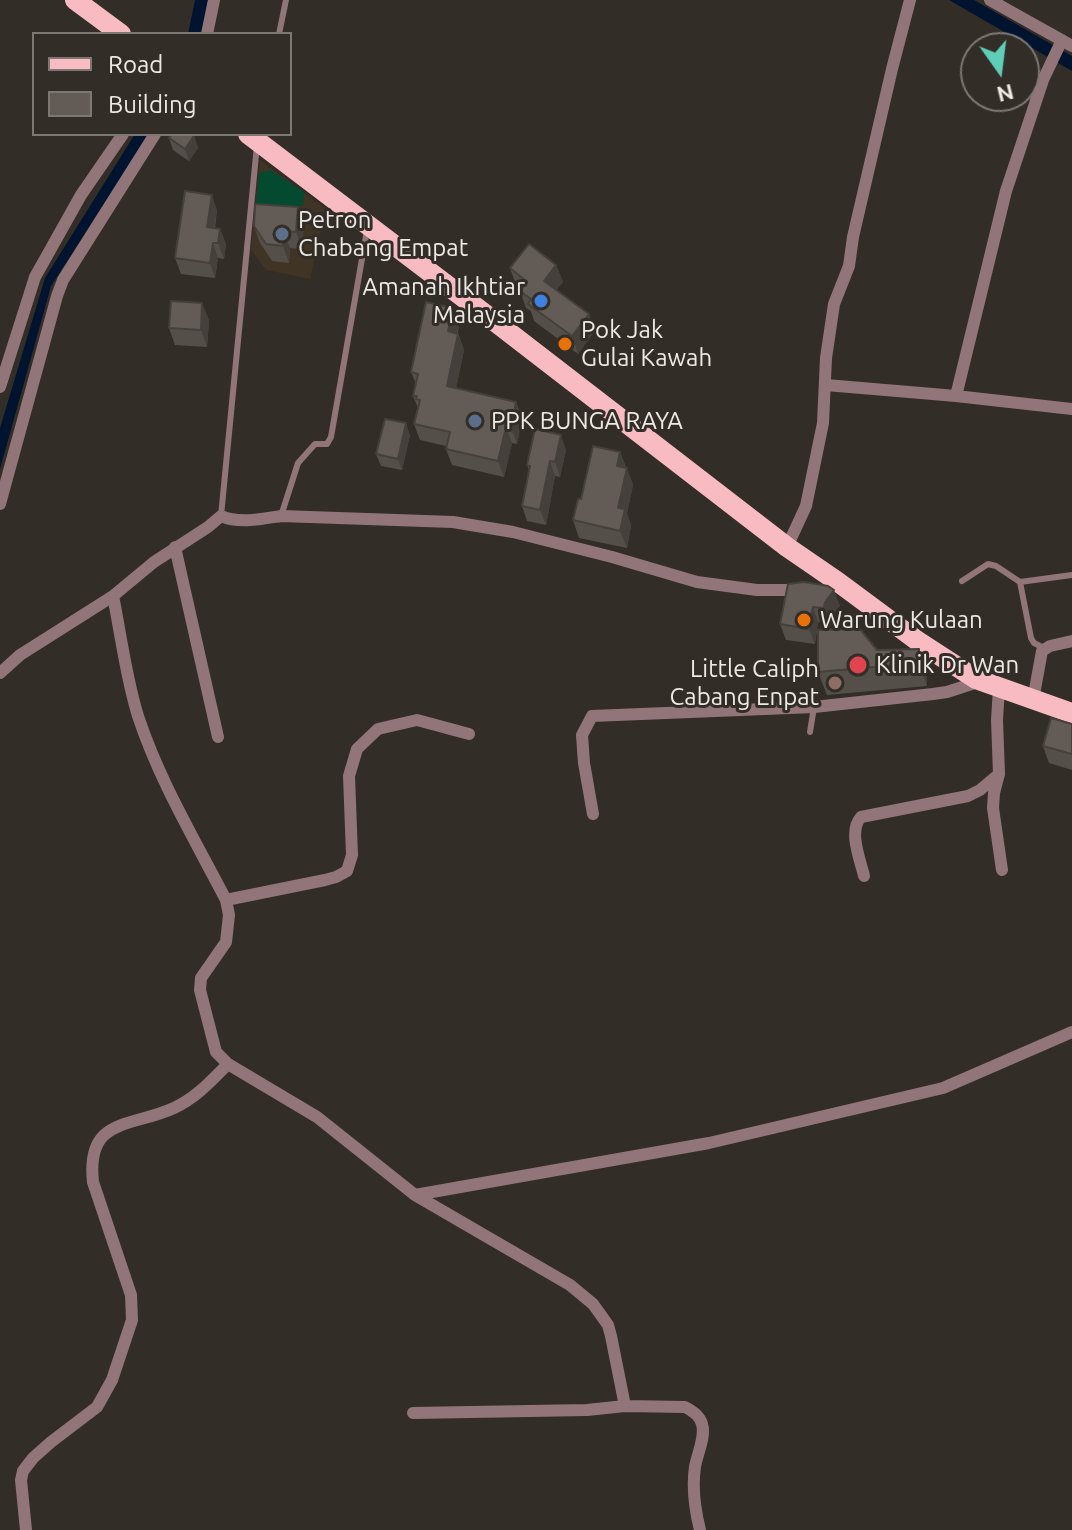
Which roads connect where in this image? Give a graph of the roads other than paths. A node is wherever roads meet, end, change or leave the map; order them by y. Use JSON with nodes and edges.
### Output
{"nodes":[{"id":1,"x":75,"y":0,"type":"edge"},
{"id":2,"x":214,"y":0,"type":"edge"},
{"id":3,"x":286,"y":0,"type":"edge"},
{"id":4,"x":910,"y":0,"type":"edge"},
{"id":5,"x":990,"y":0,"type":"edge"},
{"id":6,"x":118,"y":32,"type":"edge"},
{"id":7,"x":207,"y":32,"type":"edge"},
{"id":8,"x":279,"y":32,"type":"edge"},
{"id":9,"x":1064,"y":44,"type":"edge"},
{"id":10,"x":122,"y":136,"type":"edge"},
{"id":11,"x":154,"y":136,"type":"edge"},
{"id":12,"x":255,"y":136,"type":"edge"},
{"id":13,"x":368,"y":226,"type":"junction"},
{"id":14,"x":826,"y":385,"type":"junction"},
{"id":15,"x":0,"y":387,"type":"edge"},
{"id":16,"x":956,"y":396,"type":"junction"},
{"id":17,"x":1072,"y":409,"type":"edge"},
{"id":18,"x":0,"y":504,"type":"edge"},
{"id":19,"x":221,"y":516,"type":"junction"},
{"id":20,"x":281,"y":516,"type":"junction"},
{"id":21,"x":175,"y":547,"type":"junction"},
{"id":22,"x":787,"y":547,"type":"junction"},
{"id":23,"x":1072,"y":575,"type":"edge"},
{"id":24,"x":962,"y":581,"type":"dead end"},
{"id":25,"x":1020,"y":582,"type":"junction"},
{"id":26,"x":826,"y":585,"type":"junction"},
{"id":27,"x":113,"y":596,"type":"junction"},
{"id":28,"x":1072,"y":641,"type":"edge"},
{"id":29,"x":1044,"y":648,"type":"junction"},
{"id":30,"x":0,"y":673,"type":"edge"},
{"id":31,"x":990,"y":684,"type":"junction"},
{"id":32,"x":1033,"y":700,"type":"junction"},
{"id":33,"x":814,"y":707,"type":"junction"},
{"id":34,"x":1072,"y":713,"type":"edge"},
{"id":35,"x":810,"y":732,"type":"dead end"},
{"id":36,"x":469,"y":734,"type":"dead end"},
{"id":37,"x":218,"y":737,"type":"dead end"},
{"id":38,"x":999,"y":774,"type":"junction"},
{"id":39,"x":593,"y":814,"type":"dead end"},
{"id":40,"x":1002,"y":870,"type":"dead end"},
{"id":41,"x":864,"y":876,"type":"dead end"},
{"id":42,"x":226,"y":900,"type":"junction"},
{"id":43,"x":1072,"y":1032,"type":"edge"},
{"id":44,"x":228,"y":1064,"type":"junction"},
{"id":45,"x":415,"y":1195,"type":"junction"},
{"id":46,"x":625,"y":1406,"type":"junction"},
{"id":47,"x":413,"y":1413,"type":"dead end"},
{"id":48,"x":26,"y":1530,"type":"edge"},
{"id":49,"x":700,"y":1530,"type":"edge"}],
"edges":[{"from":1,"to":6,"type":"main road"},
{"from":2,"to":7,"type":"street"},
{"from":3,"to":8,"type":"lane"},
{"from":4,"to":14,"type":"street"},
{"from":5,"to":9,"type":"street"},
{"from":9,"to":16,"type":"street"},
{"from":10,"to":15,"type":"street"},
{"from":11,"to":18,"type":"street"},
{"from":12,"to":13,"type":"main road"},
{"from":12,"to":19,"type":"lane"},
{"from":13,"to":20,"type":"lane"},
{"from":13,"to":22,"type":"main road"},
{"from":14,"to":16,"type":"street"},
{"from":14,"to":22,"type":"street"},
{"from":16,"to":17,"type":"street"},
{"from":19,"to":20,"type":"street"},
{"from":19,"to":21,"type":"street"},
{"from":20,"to":26,"type":"street"},
{"from":21,"to":27,"type":"street"},
{"from":21,"to":37,"type":"street"},
{"from":22,"to":26,"type":"main road"},
{"from":23,"to":25,"type":"lane"},
{"from":24,"to":25,"type":"lane"},
{"from":25,"to":29,"type":"lane"},
{"from":26,"to":31,"type":"main road"},
{"from":27,"to":30,"type":"street"},
{"from":27,"to":42,"type":"street"},
{"from":28,"to":29,"type":"street"},
{"from":29,"to":32,"type":"street"},
{"from":31,"to":32,"type":"main road"},
{"from":31,"to":33,"type":"street"},
{"from":31,"to":38,"type":"street"},
{"from":32,"to":34,"type":"main road"},
{"from":33,"to":35,"type":"lane"},
{"from":33,"to":39,"type":"street"},
{"from":36,"to":42,"type":"street"},
{"from":38,"to":40,"type":"street"},
{"from":38,"to":41,"type":"street"},
{"from":42,"to":44,"type":"street"},
{"from":43,"to":45,"type":"street"},
{"from":44,"to":45,"type":"street"},
{"from":44,"to":48,"type":"street"},
{"from":45,"to":46,"type":"street"},
{"from":46,"to":47,"type":"street"},
{"from":46,"to":49,"type":"street"}]}
